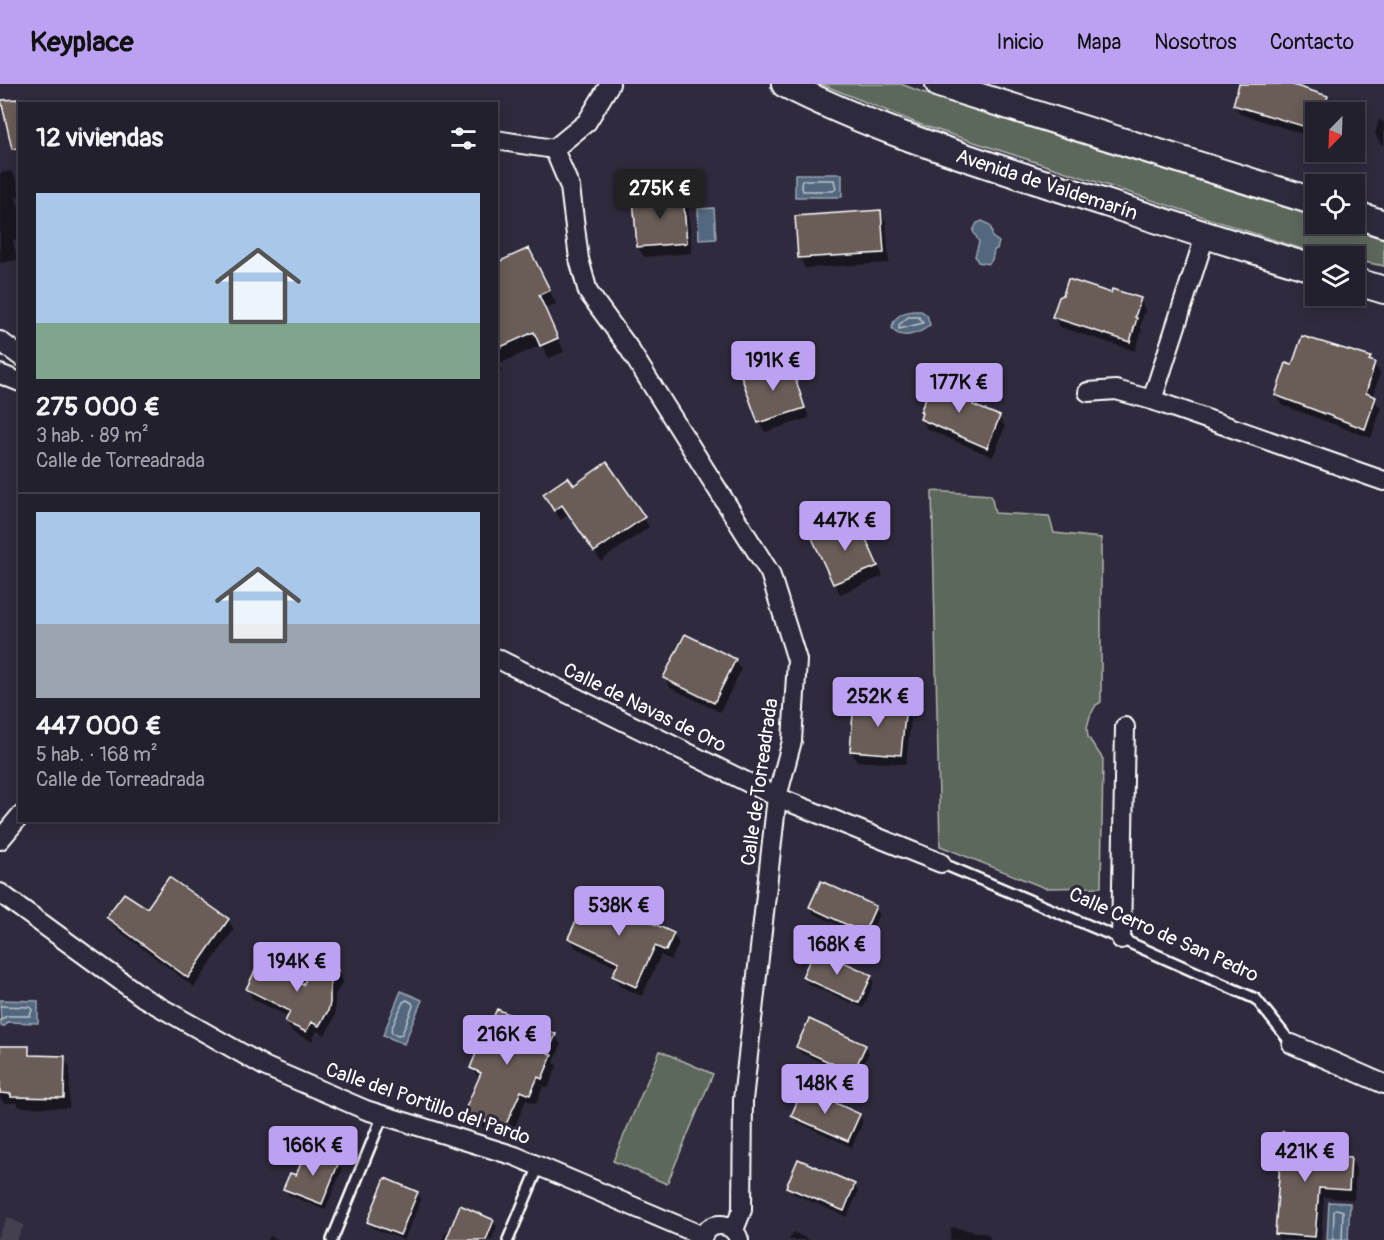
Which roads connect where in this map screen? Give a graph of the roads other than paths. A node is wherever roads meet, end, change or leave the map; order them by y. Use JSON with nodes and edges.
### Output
{"nodes":[{"id":1,"x":610,"y":84,"type":"edge"},
{"id":2,"x":785,"y":84,"type":"edge"},
{"id":3,"x":939,"y":84,"type":"edge"},
{"id":4,"x":498,"y":140,"type":"edge"},
{"id":5,"x":554,"y":149,"type":"junction"},
{"id":6,"x":1305,"y":199,"type":"edge"},
{"id":7,"x":1365,"y":218,"type":"edge"},
{"id":8,"x":1384,"y":224,"type":"edge"},
{"id":9,"x":1205,"y":236,"type":"junction"},
{"id":10,"x":1305,"y":266,"type":"edge"},
{"id":11,"x":1365,"y":274,"type":"edge"},
{"id":12,"x":1384,"y":276,"type":"edge"},
{"id":13,"x":1365,"y":284,"type":"edge"},
{"id":14,"x":1384,"y":290,"type":"edge"},
{"id":15,"x":0,"y":341,"type":"edge"},
{"id":16,"x":18,"y":354,"type":"edge"},
{"id":17,"x":0,"y":374,"type":"edge"},
{"id":18,"x":18,"y":381,"type":"edge"},
{"id":19,"x":1088,"y":392,"type":"dead end"},
{"id":20,"x":1152,"y":400,"type":"junction"},
{"id":21,"x":1384,"y":481,"type":"edge"},
{"id":22,"x":498,"y":659,"type":"edge"},
{"id":23,"x":1125,"y":727,"type":"dead end"},
{"id":24,"x":777,"y":797,"type":"junction"},
{"id":25,"x":18,"y":818,"type":"edge"},
{"id":26,"x":0,"y":840,"type":"edge"},
{"id":27,"x":941,"y":863,"type":"joint"},
{"id":28,"x":0,"y":893,"type":"edge"},
{"id":29,"x":1121,"y":939,"type":"junction"},
{"id":30,"x":1293,"y":1044,"type":"joint"},
{"id":31,"x":1384,"y":1084,"type":"edge"},
{"id":32,"x":383,"y":1115,"type":"junction"},
{"id":33,"x":539,"y":1166,"type":"junction"},
{"id":34,"x":737,"y":1235,"type":"edge"},
{"id":35,"x":702,"y":1238,"type":"edge"},
{"id":36,"x":332,"y":1240,"type":"edge"},
{"id":37,"x":508,"y":1240,"type":"edge"}],
"edges":[{"from":1,"to":5,"type":"street"},
{"from":2,"to":9,"type":"street","name":"Avenida de Valdemarín"},
{"from":3,"to":6,"type":"street"},
{"from":4,"to":5,"type":"street"},
{"from":5,"to":24,"type":"street","name":"Calle de Torreadrada"},
{"from":7,"to":8,"type":"street"},
{"from":9,"to":10,"type":"street","name":"Avenida de Valdemarín"},
{"from":9,"to":20,"type":"street"},
{"from":11,"to":12,"type":"street"},
{"from":13,"to":14,"type":"street"},
{"from":15,"to":16,"type":"street"},
{"from":17,"to":18,"type":"street"},
{"from":19,"to":20,"type":"street"},
{"from":20,"to":21,"type":"street"},
{"from":22,"to":24,"type":"street","name":"Calle de Navas de Oro"},
{"from":23,"to":29,"type":"street"},
{"from":24,"to":27,"type":"street","name":"Calle de Navas de Oro"},
{"from":24,"to":34,"type":"street","name":"Calle de Torreadrada"},
{"from":25,"to":26,"type":"street"},
{"from":27,"to":29,"type":"lane","name":"Calle Cerro de San Pedro"},
{"from":28,"to":32,"type":"street","name":"Calle del Portillo del Pardo"},
{"from":29,"to":30,"type":"lane","name":"Calle Cerro de San Pedro"},
{"from":30,"to":31,"type":"street","name":"Calle Cerro de San Pedro"},
{"from":32,"to":33,"type":"street","name":"Calle del Portillo del Pardo"},
{"from":32,"to":36,"type":"lane"},
{"from":33,"to":35,"type":"street","name":"Calle del Portillo del Pardo"},
{"from":33,"to":37,"type":"lane"},
{"from":34,"to":35,"type":"street"}]}
